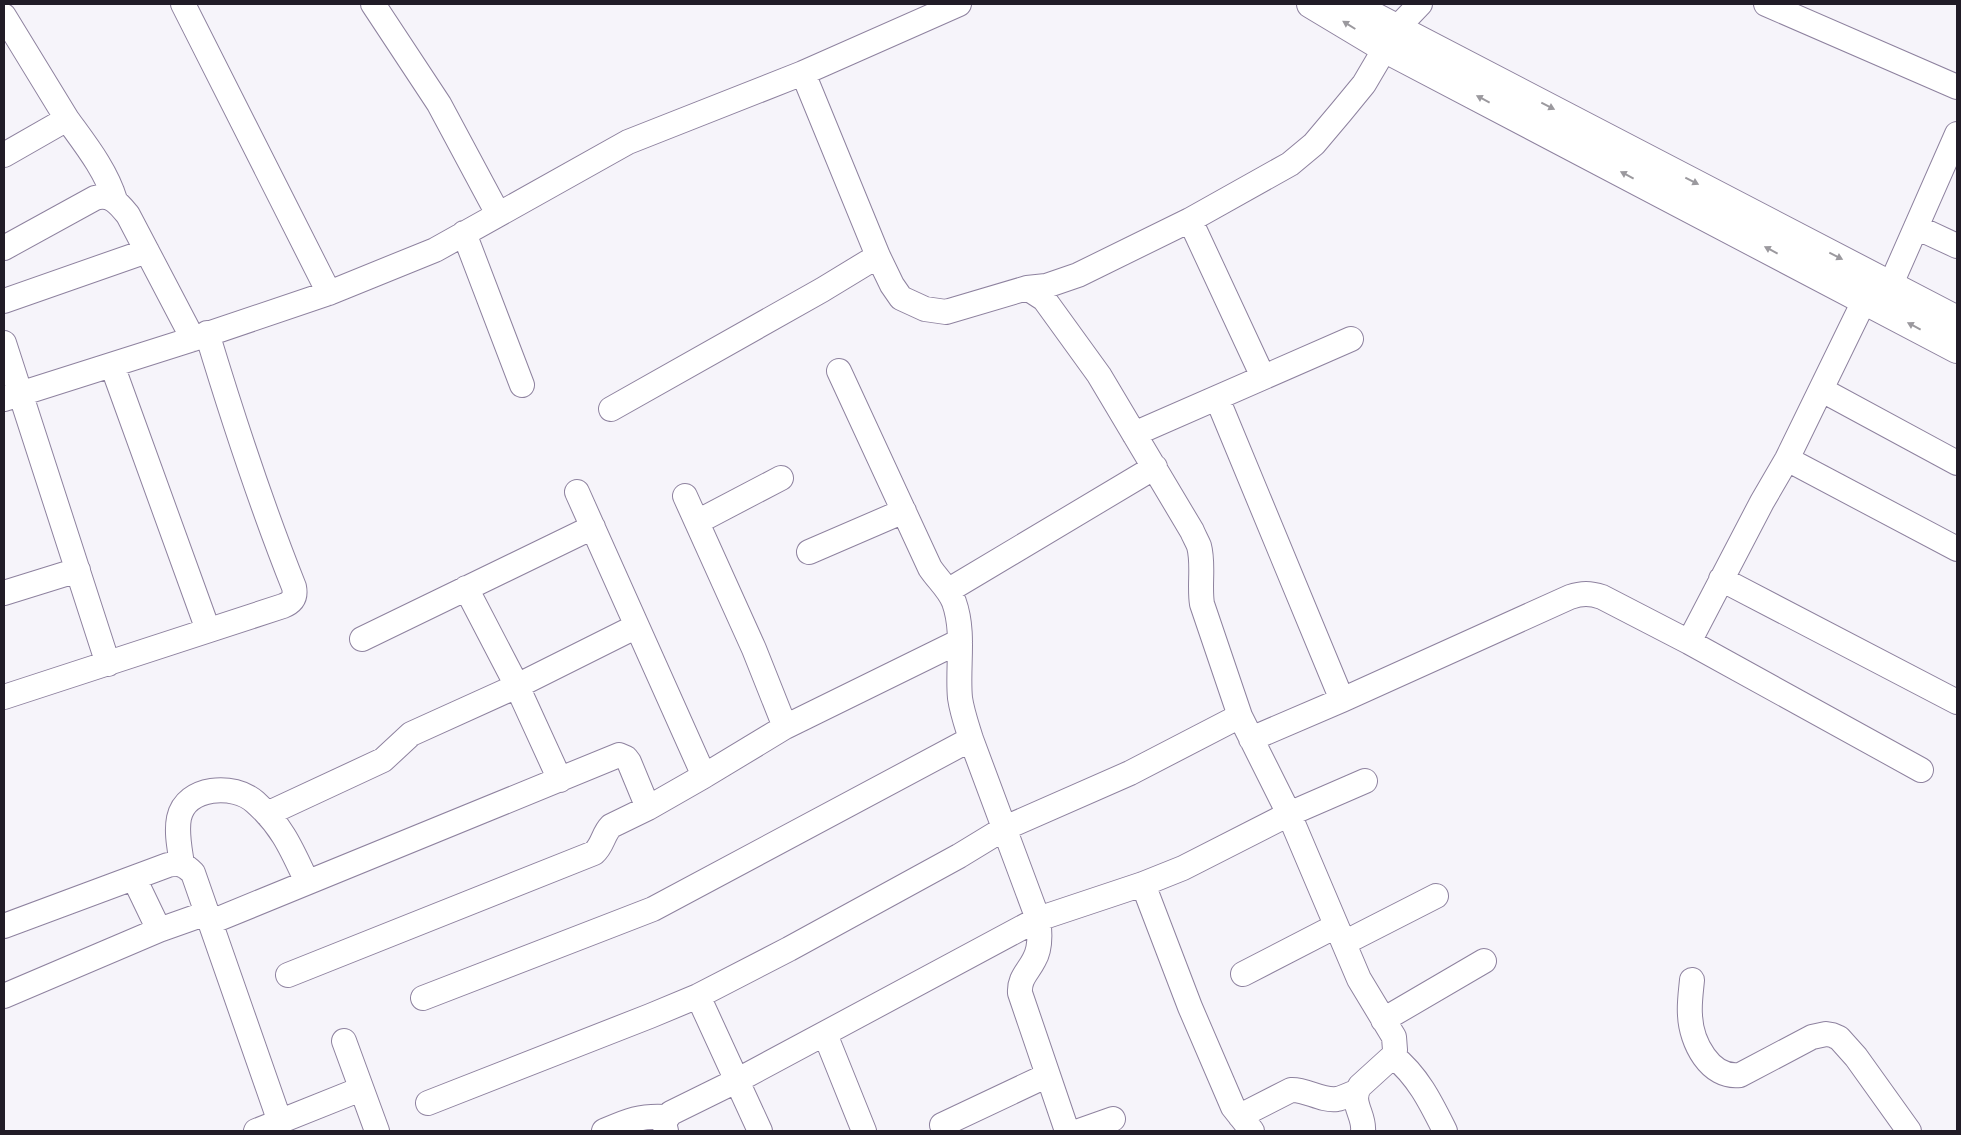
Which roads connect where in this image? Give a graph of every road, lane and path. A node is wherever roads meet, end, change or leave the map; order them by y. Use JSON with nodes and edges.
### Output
{"nodes":[{"id":1,"x":184,"y":4,"type":"edge"},
{"id":2,"x":373,"y":4,"type":"edge"},
{"id":3,"x":959,"y":4,"type":"edge"},
{"id":4,"x":1311,"y":4,"type":"edge"},
{"id":5,"x":1350,"y":4,"type":"edge"},
{"id":6,"x":1420,"y":4,"type":"edge"},
{"id":7,"x":1766,"y":4,"type":"edge"},
{"id":8,"x":4,"y":16,"type":"edge"},
{"id":9,"x":1392,"y":38,"type":"junction"},
{"id":10,"x":803,"y":74,"type":"junction"},
{"id":11,"x":1957,"y":87,"type":"edge"},
{"id":12,"x":67,"y":119,"type":"junction"},
{"id":13,"x":1957,"y":134,"type":"edge"},
{"id":14,"x":4,"y":155,"type":"edge"},
{"id":15,"x":115,"y":200,"type":"junction"},
{"id":16,"x":498,"y":214,"type":"junction"},
{"id":17,"x":1190,"y":220,"type":"junction"},
{"id":18,"x":1916,"y":227,"type":"junction"},
{"id":19,"x":464,"y":233,"type":"junction"},
{"id":20,"x":1957,"y":246,"type":"edge"},
{"id":21,"x":4,"y":248,"type":"edge"},
{"id":22,"x":147,"y":250,"type":"junction"},
{"id":23,"x":878,"y":256,"type":"junction"},
{"id":24,"x":1891,"y":284,"type":"junction"},
{"id":25,"x":1027,"y":288,"type":"junction"},
{"id":26,"x":329,"y":293,"type":"junction"},
{"id":27,"x":1865,"y":299,"type":"junction"},
{"id":28,"x":4,"y":300,"type":"edge"},
{"id":29,"x":1957,"y":320,"type":"edge"},
{"id":30,"x":200,"y":336,"type":"junction"},
{"id":31,"x":1351,"y":339,"type":"dead end"},
{"id":32,"x":4,"y":343,"type":"edge"},
{"id":33,"x":1957,"y":349,"type":"edge"},
{"id":34,"x":112,"y":365,"type":"junction"},
{"id":35,"x":840,"y":371,"type":"dead end"},
{"id":36,"x":1263,"y":378,"type":"junction"},
{"id":37,"x":522,"y":385,"type":"dead end"},
{"id":38,"x":1822,"y":390,"type":"junction"},
{"id":39,"x":12,"y":397,"type":"edge"},
{"id":40,"x":1217,"y":398,"type":"junction"},
{"id":41,"x":611,"y":409,"type":"dead end"},
{"id":42,"x":1134,"y":434,"type":"junction"},
{"id":43,"x":1787,"y":459,"type":"junction"},
{"id":44,"x":1957,"y":463,"type":"edge"},
{"id":45,"x":1155,"y":467,"type":"junction"},
{"id":46,"x":781,"y":478,"type":"dead end"},
{"id":47,"x":577,"y":492,"type":"dead end"},
{"id":48,"x":685,"y":496,"type":"dead end"},
{"id":49,"x":904,"y":511,"type":"junction"},
{"id":50,"x":697,"y":522,"type":"junction"},
{"id":51,"x":593,"y":527,"type":"junction"},
{"id":52,"x":1957,"y":549,"type":"edge"},
{"id":53,"x":809,"y":552,"type":"dead end"},
{"id":54,"x":78,"y":570,"type":"junction"},
{"id":55,"x":1721,"y":579,"type":"junction"},
{"id":56,"x":466,"y":588,"type":"junction"},
{"id":57,"x":949,"y":590,"type":"junction"},
{"id":58,"x":4,"y":593,"type":"edge"},
{"id":59,"x":637,"y":626,"type":"junction"},
{"id":60,"x":208,"y":630,"type":"junction"},
{"id":61,"x":362,"y":639,"type":"dead end"},
{"id":62,"x":960,"y":641,"type":"junction"},
{"id":63,"x":1689,"y":642,"type":"junction"},
{"id":64,"x":108,"y":664,"type":"junction"},
{"id":65,"x":517,"y":686,"type":"junction"},
{"id":66,"x":4,"y":698,"type":"edge"},
{"id":67,"x":1342,"y":700,"type":"junction"},
{"id":68,"x":1957,"y":702,"type":"edge"},
{"id":69,"x":1240,"y":716,"type":"junction"},
{"id":70,"x":785,"y":727,"type":"junction"},
{"id":71,"x":971,"y":739,"type":"junction"},
{"id":72,"x":1250,"y":739,"type":"junction"},
{"id":73,"x":1922,"y":770,"type":"dead end"},
{"id":74,"x":704,"y":776,"type":"junction"},
{"id":75,"x":560,"y":780,"type":"junction"},
{"id":76,"x":1365,"y":781,"type":"dead end"},
{"id":77,"x":648,"y":808,"type":"junction"},
{"id":78,"x":267,"y":814,"type":"junction"},
{"id":79,"x":1289,"y":814,"type":"junction"},
{"id":80,"x":1005,"y":828,"type":"junction"},
{"id":81,"x":182,"y":864,"type":"junction"},
{"id":82,"x":134,"y":878,"type":"junction"},
{"id":83,"x":307,"y":882,"type":"junction"},
{"id":84,"x":1143,"y":884,"type":"junction"},
{"id":85,"x":1436,"y":896,"type":"dead end"},
{"id":86,"x":209,"y":917,"type":"junction"},
{"id":87,"x":1038,"y":919,"type":"junction"},
{"id":88,"x":4,"y":926,"type":"edge"},
{"id":89,"x":159,"y":930,"type":"junction"},
{"id":90,"x":1340,"y":935,"type":"junction"},
{"id":91,"x":1484,"y":961,"type":"dead end"},
{"id":92,"x":1242,"y":974,"type":"dead end"},
{"id":93,"x":288,"y":975,"type":"dead end"},
{"id":94,"x":1692,"y":980,"type":"dead end"},
{"id":95,"x":4,"y":996,"type":"edge"},
{"id":96,"x":698,"y":996,"type":"junction"},
{"id":97,"x":423,"y":998,"type":"dead end"},
{"id":98,"x":1383,"y":1020,"type":"junction"},
{"id":99,"x":825,"y":1034,"type":"junction"},
{"id":100,"x":344,"y":1040,"type":"dead end"},
{"id":101,"x":1393,"y":1056,"type":"junction"},
{"id":102,"x":1048,"y":1075,"type":"junction"},
{"id":103,"x":738,"y":1080,"type":"junction"},
{"id":104,"x":362,"y":1089,"type":"junction"},
{"id":105,"x":1356,"y":1092,"type":"junction"},
{"id":106,"x":428,"y":1103,"type":"dead end"},
{"id":107,"x":1113,"y":1119,"type":"dead end"},
{"id":108,"x":280,"y":1122,"type":"junction"},
{"id":109,"x":666,"y":1124,"type":"edge"},
{"id":110,"x":1246,"y":1124,"type":"edge"},
{"id":111,"x":942,"y":1125,"type":"dead end"},
{"id":112,"x":256,"y":1131,"type":"edge"},
{"id":113,"x":377,"y":1131,"type":"edge"},
{"id":114,"x":604,"y":1131,"type":"edge"},
{"id":115,"x":760,"y":1131,"type":"edge"},
{"id":116,"x":864,"y":1131,"type":"edge"},
{"id":117,"x":1067,"y":1131,"type":"edge"},
{"id":118,"x":1079,"y":1131,"type":"edge"},
{"id":119,"x":1363,"y":1131,"type":"edge"},
{"id":120,"x":1445,"y":1131,"type":"edge"},
{"id":121,"x":1909,"y":1131,"type":"edge"}],
"edges":[{"from":1,"to":26,"type":"street"},
{"from":2,"to":16,"type":"street"},
{"from":3,"to":10,"type":"street"},
{"from":9,"to":4,"type":"highway","one_way":true},
{"from":5,"to":9,"type":"highway"},
{"from":6,"to":9,"type":"street"},
{"from":7,"to":11,"type":"street"},
{"from":8,"to":12,"type":"street"},
{"from":9,"to":17,"type":"street"},
{"from":9,"to":24,"type":"highway","one_way":true},
{"from":27,"to":9,"type":"highway","one_way":true},
{"from":10,"to":16,"type":"street"},
{"from":10,"to":23,"type":"street"},
{"from":12,"to":14,"type":"street"},
{"from":12,"to":15,"type":"street"},
{"from":13,"to":18,"type":"street"},
{"from":15,"to":21,"type":"street"},
{"from":15,"to":22,"type":"street"},
{"from":16,"to":19,"type":"street"},
{"from":17,"to":25,"type":"street"},
{"from":17,"to":36,"type":"street"},
{"from":18,"to":20,"type":"street"},
{"from":18,"to":24,"type":"street"},
{"from":19,"to":26,"type":"street"},
{"from":19,"to":37,"type":"street"},
{"from":22,"to":28,"type":"street"},
{"from":22,"to":30,"type":"street"},
{"from":23,"to":25,"type":"street"},
{"from":23,"to":41,"type":"street"},
{"from":24,"to":29,"type":"highway"},
{"from":25,"to":42,"type":"street"},
{"from":26,"to":30,"type":"street"},
{"from":33,"to":27,"type":"highway","one_way":true},
{"from":27,"to":38,"type":"street"},
{"from":30,"to":34,"type":"street"},
{"from":30,"to":60,"type":"street"},
{"from":31,"to":36,"type":"street"},
{"from":32,"to":39,"type":"street"},
{"from":34,"to":39,"type":"street"},
{"from":34,"to":60,"type":"street"},
{"from":35,"to":49,"type":"street"},
{"from":36,"to":40,"type":"street"},
{"from":38,"to":43,"type":"street"},
{"from":38,"to":44,"type":"street"},
{"from":39,"to":54,"type":"street"},
{"from":40,"to":42,"type":"street"},
{"from":40,"to":67,"type":"street"},
{"from":42,"to":45,"type":"street"},
{"from":43,"to":52,"type":"street"},
{"from":43,"to":55,"type":"street"},
{"from":45,"to":57,"type":"street"},
{"from":45,"to":69,"type":"street"},
{"from":46,"to":50,"type":"street"},
{"from":47,"to":51,"type":"street"},
{"from":48,"to":50,"type":"street"},
{"from":49,"to":53,"type":"street"},
{"from":49,"to":57,"type":"street"},
{"from":50,"to":70,"type":"street"},
{"from":51,"to":56,"type":"street"},
{"from":51,"to":59,"type":"street"},
{"from":54,"to":58,"type":"street"},
{"from":54,"to":64,"type":"street"},
{"from":55,"to":63,"type":"street"},
{"from":55,"to":68,"type":"street"},
{"from":56,"to":61,"type":"street"},
{"from":56,"to":65,"type":"street"},
{"from":57,"to":62,"type":"street"},
{"from":59,"to":65,"type":"street"},
{"from":59,"to":74,"type":"street"},
{"from":60,"to":64,"type":"street"},
{"from":62,"to":70,"type":"street"},
{"from":62,"to":71,"type":"street"},
{"from":63,"to":67,"type":"street"},
{"from":63,"to":73,"type":"street"},
{"from":64,"to":66,"type":"street"},
{"from":65,"to":75,"type":"street"},
{"from":65,"to":78,"type":"street"},
{"from":67,"to":72,"type":"street"},
{"from":69,"to":72,"type":"street"},
{"from":69,"to":80,"type":"street"},
{"from":70,"to":74,"type":"street"},
{"from":71,"to":80,"type":"street"},
{"from":71,"to":97,"type":"street"},
{"from":72,"to":79,"type":"street"},
{"from":74,"to":77,"type":"street"},
{"from":75,"to":77,"type":"street"},
{"from":75,"to":83,"type":"street"},
{"from":76,"to":79,"type":"street"},
{"from":77,"to":93,"type":"street"},
{"from":78,"to":81,"type":"street"},
{"from":78,"to":83,"type":"street"},
{"from":79,"to":84,"type":"street"},
{"from":79,"to":90,"type":"street"},
{"from":80,"to":87,"type":"street"},
{"from":80,"to":96,"type":"street"},
{"from":81,"to":82,"type":"street"},
{"from":81,"to":86,"type":"street"},
{"from":82,"to":88,"type":"street"},
{"from":82,"to":89,"type":"street"},
{"from":83,"to":86,"type":"street"},
{"from":84,"to":87,"type":"street"},
{"from":84,"to":110,"type":"street"},
{"from":85,"to":90,"type":"street"},
{"from":86,"to":89,"type":"street"},
{"from":86,"to":108,"type":"street"},
{"from":87,"to":99,"type":"street"},
{"from":87,"to":102,"type":"street"},
{"from":89,"to":95,"type":"street"},
{"from":90,"to":92,"type":"street"},
{"from":90,"to":98,"type":"street"},
{"from":91,"to":98,"type":"street"},
{"from":94,"to":121,"type":"street"},
{"from":96,"to":103,"type":"street"},
{"from":96,"to":106,"type":"street"},
{"from":98,"to":101,"type":"street"},
{"from":99,"to":103,"type":"street"},
{"from":99,"to":116,"type":"street"},
{"from":100,"to":104,"type":"street"},
{"from":101,"to":105,"type":"street"},
{"from":101,"to":120,"type":"street"},
{"from":102,"to":111,"type":"street"},
{"from":102,"to":117,"type":"street"},
{"from":103,"to":109,"type":"street"},
{"from":103,"to":115,"type":"street"},
{"from":104,"to":108,"type":"street"},
{"from":104,"to":113,"type":"street"},
{"from":105,"to":110,"type":"street"},
{"from":105,"to":119,"type":"street"},
{"from":107,"to":118,"type":"street"},
{"from":108,"to":112,"type":"street"},
{"from":109,"to":114,"type":"street"}]}
